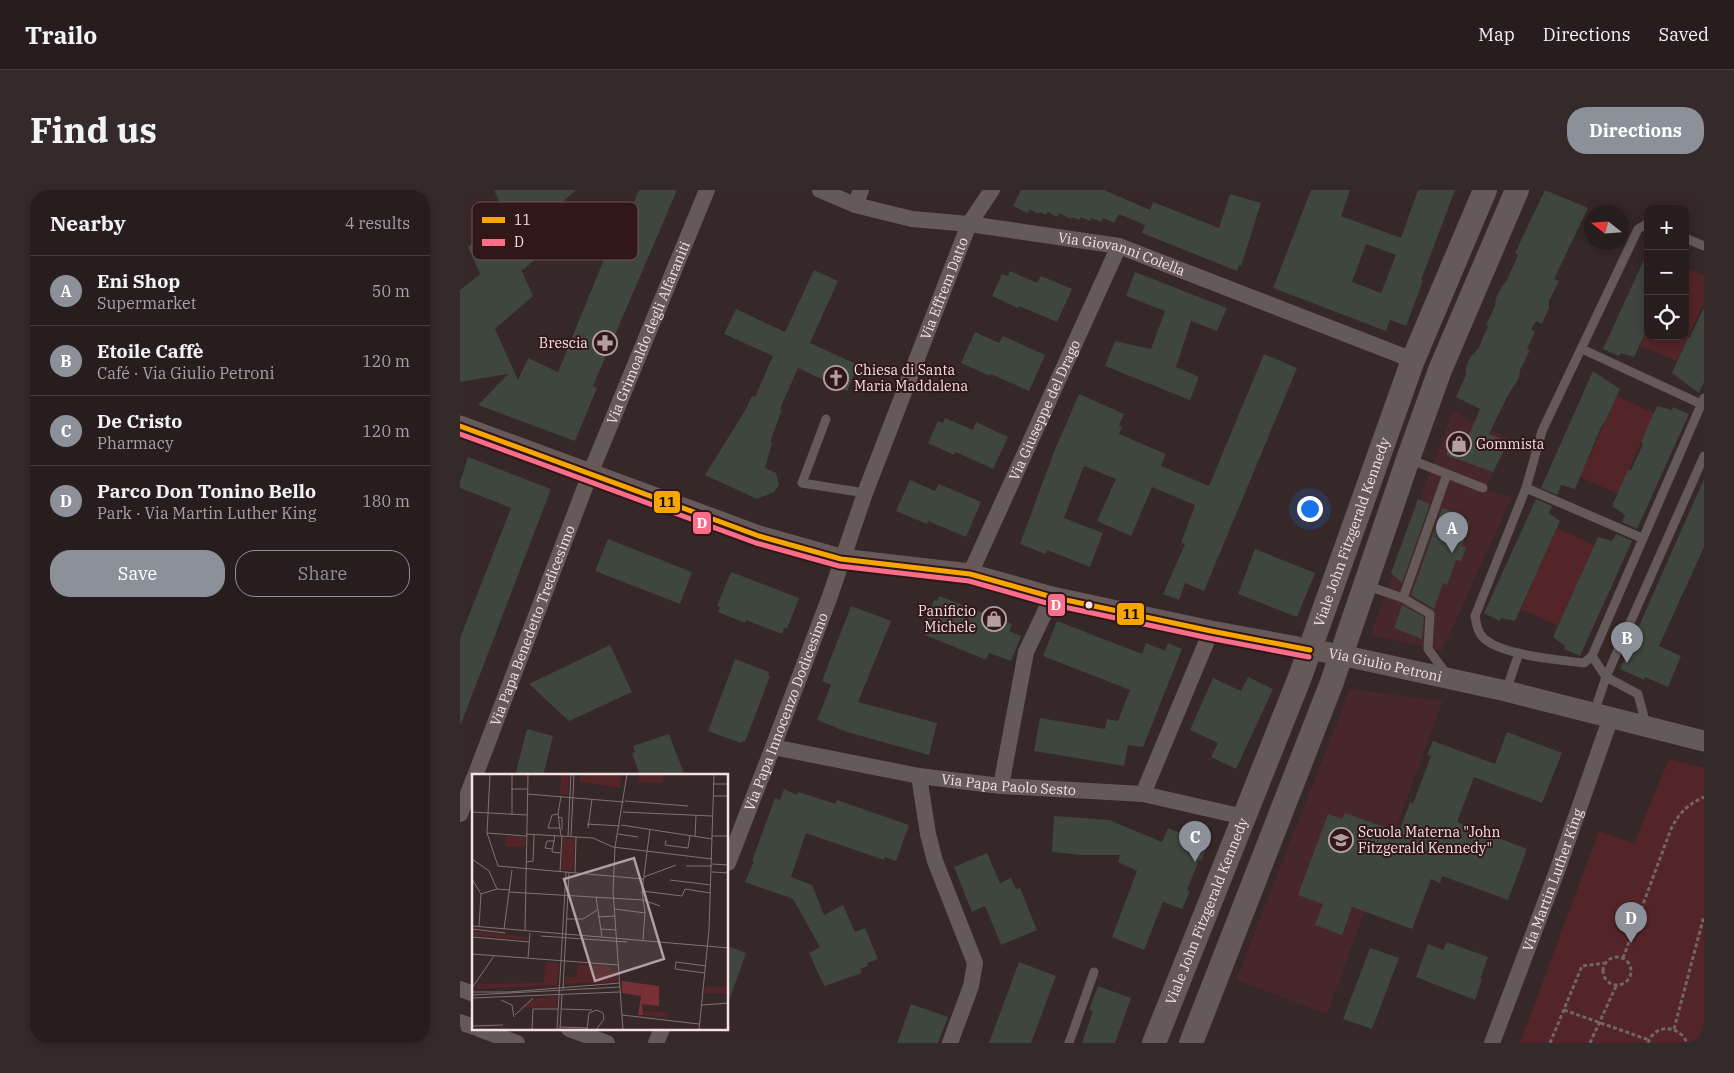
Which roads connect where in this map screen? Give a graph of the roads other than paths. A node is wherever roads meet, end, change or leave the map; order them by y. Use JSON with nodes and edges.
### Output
{"nodes":[{"id":1,"x":707,"y":190,"type":"edge"},
{"id":2,"x":820,"y":190,"type":"edge"},
{"id":3,"x":992,"y":190,"type":"edge"},
{"id":4,"x":1485,"y":190,"type":"edge"},
{"id":5,"x":1518,"y":190,"type":"edge"},
{"id":6,"x":858,"y":197,"type":"edge"},
{"id":7,"x":969,"y":224,"type":"junction"},
{"id":8,"x":1644,"y":225,"type":"edge"},
{"id":9,"x":1689,"y":240,"type":"edge"},
{"id":10,"x":1119,"y":246,"type":"junction"},
{"id":11,"x":1704,"y":246,"type":"edge"},
{"id":12,"x":1582,"y":349,"type":"junction"},
{"id":13,"x":1413,"y":360,"type":"junction"},
{"id":14,"x":1703,"y":401,"type":"edge"},
{"id":15,"x":826,"y":418,"type":"dead end"},
{"id":16,"x":460,"y":426,"type":"edge"},
{"id":17,"x":1704,"y":456,"type":"edge"},
{"id":18,"x":1408,"y":459,"type":"junction"},
{"id":19,"x":590,"y":474,"type":"junction"},
{"id":20,"x":1447,"y":474,"type":"junction"},
{"id":21,"x":1483,"y":488,"type":"dead end"},
{"id":22,"x":1526,"y":488,"type":"junction"},
{"id":23,"x":865,"y":493,"type":"junction"},
{"id":24,"x":1642,"y":538,"type":"junction"},
{"id":25,"x":841,"y":559,"type":"junction"},
{"id":26,"x":970,"y":574,"type":"junction"},
{"id":27,"x":1366,"y":585,"type":"junction"},
{"id":28,"x":1052,"y":597,"type":"junction"},
{"id":29,"x":1403,"y":598,"type":"junction"},
{"id":30,"x":1211,"y":631,"type":"junction"},
{"id":31,"x":1310,"y":650,"type":"junction"},
{"id":32,"x":1519,"y":653,"type":"junction"},
{"id":33,"x":1341,"y":655,"type":"junction"},
{"id":34,"x":1592,"y":656,"type":"junction"},
{"id":35,"x":1606,"y":677,"type":"junction"},
{"id":36,"x":1450,"y":678,"type":"junction"},
{"id":37,"x":1506,"y":691,"type":"junction"},
{"id":38,"x":1603,"y":715,"type":"junction"},
{"id":39,"x":1646,"y":725,"type":"junction"},
{"id":40,"x":1704,"y":741,"type":"edge"},
{"id":41,"x":774,"y":747,"type":"junction"},
{"id":42,"x":475,"y":774,"type":"edge"},
{"id":43,"x":919,"y":776,"type":"junction"},
{"id":44,"x":472,"y":782,"type":"edge"},
{"id":45,"x":1001,"y":786,"type":"junction"},
{"id":46,"x":1143,"y":794,"type":"junction"},
{"id":47,"x":460,"y":814,"type":"edge"},
{"id":48,"x":1244,"y":817,"type":"junction"},
{"id":49,"x":729,"y":860,"type":"edge"},
{"id":50,"x":1094,"y":972,"type":"dead end"},
{"id":51,"x":460,"y":989,"type":"edge"},
{"id":52,"x":472,"y":993,"type":"edge"},
{"id":53,"x":460,"y":1022,"type":"edge"},
{"id":54,"x":472,"y":1026,"type":"edge"},
{"id":55,"x":482,"y":1030,"type":"edge"},
{"id":56,"x":572,"y":1030,"type":"edge"},
{"id":57,"x":662,"y":1030,"type":"edge"},
{"id":58,"x":517,"y":1043,"type":"edge"},
{"id":59,"x":607,"y":1043,"type":"edge"},
{"id":60,"x":656,"y":1043,"type":"edge"},
{"id":61,"x":950,"y":1043,"type":"edge"},
{"id":62,"x":1069,"y":1043,"type":"edge"},
{"id":63,"x":1154,"y":1043,"type":"edge"},
{"id":64,"x":1191,"y":1043,"type":"edge"},
{"id":65,"x":1492,"y":1043,"type":"edge"}],
"edges":[{"from":1,"to":19,"type":"street","name":"Via Grimoaldo degli Alfaraniti"},
{"from":2,"to":6,"type":"street","name":"Via Giovanni Colella"},
{"from":3,"to":7,"type":"street","name":"Via Effrem Datto"},
{"from":4,"to":13,"type":"main road","name":"Viale John Fitzgerald Kennedy"},
{"from":5,"to":18,"type":"main road","name":"Viale John Fitzgerald Kennedy"},
{"from":6,"to":7,"type":"street","name":"Via Giovanni Colella"},
{"from":7,"to":10,"type":"street","name":"Via Giovanni Colella"},
{"from":7,"to":23,"type":"street","name":"Via Effrem Datto"},
{"from":8,"to":12,"type":"lane"},
{"from":9,"to":11,"type":"lane"},
{"from":10,"to":13,"type":"street","name":"Via Giovanni Colella"},
{"from":10,"to":26,"type":"street","name":"Via Giuseppe del Drago"},
{"from":12,"to":14,"type":"lane"},
{"from":12,"to":22,"type":"lane"},
{"from":13,"to":31,"type":"main road","name":"Viale John Fitzgerald Kennedy"},
{"from":14,"to":24,"type":"lane"},
{"from":15,"to":23,"type":"lane"},
{"from":16,"to":19,"type":"street","name":"Via Giulio Petroni"},
{"from":17,"to":35,"type":"lane"},
{"from":18,"to":20,"type":"lane"},
{"from":18,"to":27,"type":"main road","name":"Viale John Fitzgerald Kennedy"},
{"from":19,"to":25,"type":"street","name":"Via Giulio Petroni"},
{"from":19,"to":42,"type":"street","name":"Via Papa Benedetto Tredicesimo"},
{"from":20,"to":21,"type":"lane"},
{"from":20,"to":29,"type":"lane"},
{"from":22,"to":24,"type":"lane"},
{"from":22,"to":32,"type":"lane"},
{"from":23,"to":25,"type":"street","name":"Via Effrem Datto"},
{"from":24,"to":34,"type":"lane"},
{"from":25,"to":26,"type":"street","name":"Via Giulio Petroni"},
{"from":25,"to":41,"type":"street","name":"Via Papa Innocenzo Dodicesimo"},
{"from":26,"to":28,"type":"street","name":"Via Giulio Petroni"},
{"from":27,"to":29,"type":"lane"},
{"from":27,"to":33,"type":"main road","name":"Viale John Fitzgerald Kennedy"},
{"from":28,"to":30,"type":"street","name":"Via Giulio Petroni"},
{"from":28,"to":45,"type":"street"},
{"from":29,"to":36,"type":"lane"},
{"from":30,"to":31,"type":"street","name":"Via Giulio Petroni"},
{"from":30,"to":46,"type":"street"},
{"from":31,"to":33,"type":"street","name":"Via Giulio Petroni"},
{"from":31,"to":48,"type":"main road","name":"Viale John Fitzgerald Kennedy"},
{"from":32,"to":34,"type":"lane"},
{"from":32,"to":37,"type":"lane"},
{"from":33,"to":36,"type":"street","name":"Via Giulio Petroni"},
{"from":33,"to":64,"type":"main road","name":"Viale John Fitzgerald Kennedy"},
{"from":34,"to":35,"type":"lane"},
{"from":35,"to":38,"type":"lane"},
{"from":35,"to":39,"type":"lane"},
{"from":36,"to":37,"type":"street","name":"Via Giulio Petroni"},
{"from":37,"to":38,"type":"street","name":"Via Giulio Petroni"},
{"from":38,"to":39,"type":"street","name":"Via Giulio Petroni"},
{"from":38,"to":65,"type":"street","name":"Via Martin Luther King"},
{"from":39,"to":40,"type":"street","name":"Via Giulio Petroni"},
{"from":41,"to":43,"type":"street","name":"Via Papa Paolo Sesto"},
{"from":41,"to":49,"type":"street","name":"Via Papa Innocenzo Dodicesimo"},
{"from":43,"to":45,"type":"street","name":"Via Papa Paolo Sesto"},
{"from":43,"to":61,"type":"street"},
{"from":44,"to":47,"type":"street","name":"Via Papa Benedetto Tredicesimo"},
{"from":45,"to":46,"type":"street","name":"Via Papa Paolo Sesto"},
{"from":46,"to":48,"type":"street","name":"Via Papa Paolo Sesto"},
{"from":48,"to":63,"type":"main road","name":"Viale John Fitzgerald Kennedy"},
{"from":50,"to":62,"type":"lane"},
{"from":51,"to":52,"type":"street"},
{"from":53,"to":54,"type":"street"},
{"from":55,"to":58,"type":"street"},
{"from":56,"to":59,"type":"street"},
{"from":57,"to":60,"type":"street"}]}
